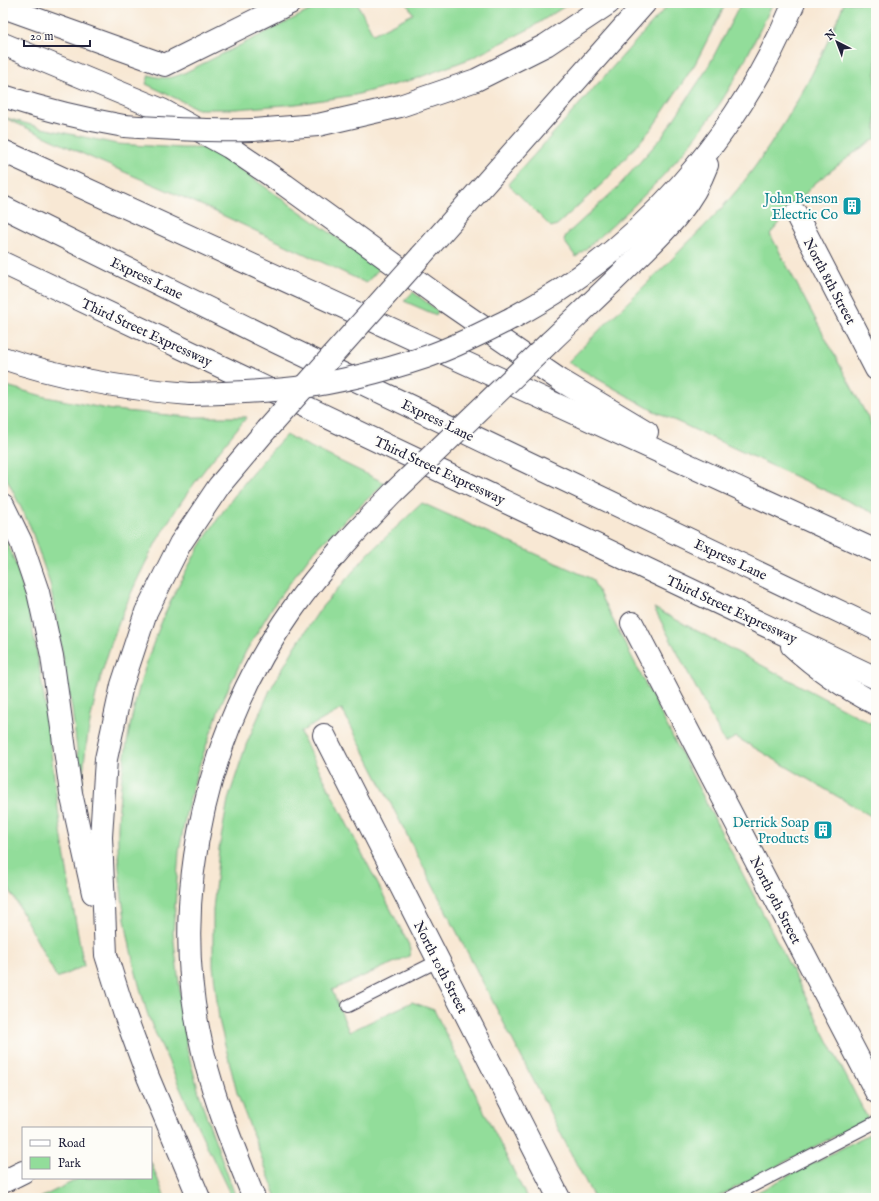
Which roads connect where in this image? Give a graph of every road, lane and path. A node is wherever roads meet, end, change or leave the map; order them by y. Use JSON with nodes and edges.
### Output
{"nodes":[{"id":1,"x":290,"y":3,"type":"edge"},
{"id":2,"x":609,"y":3,"type":"edge"},
{"id":3,"x":645,"y":3,"type":"edge"},
{"id":4,"x":794,"y":3,"type":"edge"},
{"id":5,"x":3,"y":7,"type":"edge"},
{"id":6,"x":3,"y":44,"type":"edge"},
{"id":7,"x":3,"y":96,"type":"edge"},
{"id":8,"x":715,"y":143,"type":"junction"},
{"id":9,"x":3,"y":151,"type":"edge"},
{"id":10,"x":3,"y":207,"type":"edge"},
{"id":11,"x":796,"y":214,"type":"dead end"},
{"id":12,"x":3,"y":263,"type":"edge"},
{"id":13,"x":868,"y":334,"type":"edge"},
{"id":14,"x":3,"y":358,"type":"edge"},
{"id":15,"x":876,"y":369,"type":"edge"},
{"id":16,"x":738,"y":487,"type":"junction"},
{"id":17,"x":3,"y":505,"type":"edge"},
{"id":18,"x":876,"y":551,"type":"edge"},
{"id":19,"x":632,"y":622,"type":"dead end"},
{"id":20,"x":774,"y":629,"type":"junction"},
{"id":21,"x":876,"y":629,"type":"edge"},
{"id":22,"x":876,"y":678,"type":"edge"},
{"id":23,"x":876,"y":704,"type":"edge"},
{"id":24,"x":324,"y":735,"type":"dead end"},
{"id":25,"x":106,"y":955,"type":"junction"},
{"id":26,"x":438,"y":961,"type":"junction"},
{"id":27,"x":348,"y":1006,"type":"dead end"},
{"id":28,"x":876,"y":1092,"type":"edge"},
{"id":29,"x":876,"y":1122,"type":"edge"},
{"id":30,"x":22,"y":1172,"type":"edge"},
{"id":31,"x":3,"y":1182,"type":"edge"},
{"id":32,"x":199,"y":1198,"type":"edge"},
{"id":33,"x":254,"y":1198,"type":"edge"},
{"id":34,"x":559,"y":1198,"type":"edge"},
{"id":35,"x":729,"y":1198,"type":"edge"}],
"edges":[{"from":1,"to":5,"type":"main road"},
{"from":2,"to":7,"type":"main road","bridge":true},
{"from":3,"to":25,"type":"main road","bridge":true},
{"from":4,"to":8,"type":"main road"},
{"from":6,"to":16,"type":"main road"},
{"from":8,"to":14,"type":"main road","bridge":true},
{"from":8,"to":33,"type":"main road","bridge":true},
{"from":9,"to":16,"type":"main road"},
{"from":10,"to":21,"type":"main road","name":"Express Lane"},
{"from":11,"to":13,"type":"main road","name":"North 8th Street"},
{"from":12,"to":20,"type":"main road","name":"Third Street Expressway"},
{"from":13,"to":15,"type":"main road","name":"North 8th Street"},
{"from":16,"to":18,"type":"main road"},
{"from":17,"to":25,"type":"main road"},
{"from":19,"to":28,"type":"main road","name":"North 9th Street"},
{"from":20,"to":22,"type":"main road","name":"Third Street Expressway"},
{"from":20,"to":23,"type":"main road"},
{"from":24,"to":26,"type":"main road","name":"North 10th Street"},
{"from":25,"to":32,"type":"main road"},
{"from":26,"to":27,"type":"lane"},
{"from":26,"to":34,"type":"main road","name":"North 10th Street"},
{"from":29,"to":35,"type":"lane"},
{"from":30,"to":31,"type":"main road"}]}
